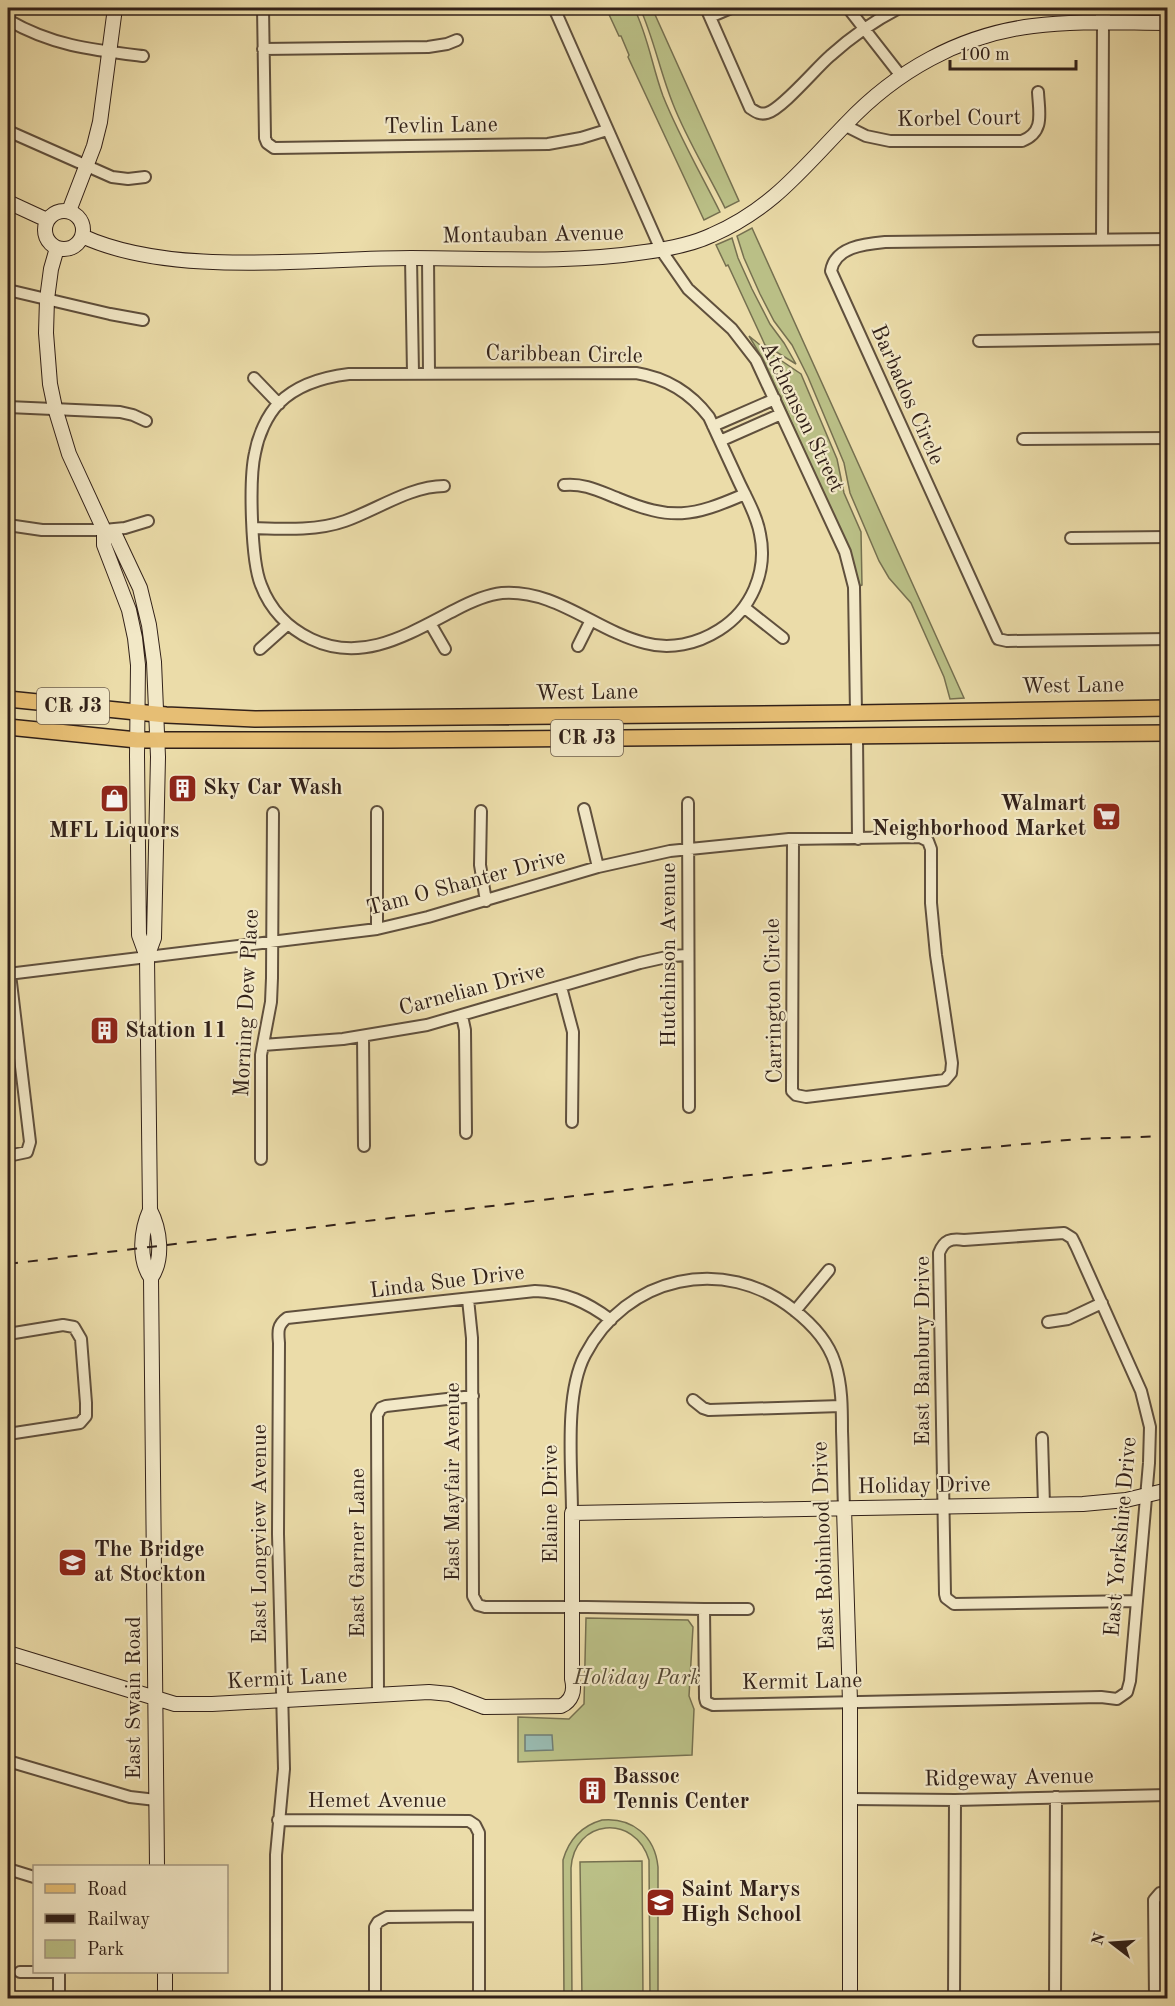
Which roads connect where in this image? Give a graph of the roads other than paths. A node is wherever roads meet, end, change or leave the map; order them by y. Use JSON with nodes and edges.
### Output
{"nodes":[{"id":1,"x":115,"y":8,"type":"edge"},
{"id":2,"x":263,"y":8,"type":"edge"},
{"id":3,"x":554,"y":8,"type":"edge"},
{"id":4,"x":730,"y":8,"type":"edge"},
{"id":5,"x":848,"y":8,"type":"edge"},
{"id":6,"x":899,"y":8,"type":"edge"},
{"id":7,"x":1103,"y":8,"type":"edge"},
{"id":8,"x":708,"y":12,"type":"edge"},
{"id":9,"x":8,"y":20,"type":"edge"},
{"id":10,"x":1167,"y":22,"type":"edge"},
{"id":11,"x":1103,"y":24,"type":"junction"},
{"id":12,"x":865,"y":28,"type":"junction"},
{"id":13,"x":457,"y":40,"type":"dead end"},
{"id":14,"x":263,"y":49,"type":"junction"},
{"id":15,"x":110,"y":52,"type":"junction"},
{"id":16,"x":143,"y":56,"type":"dead end"},
{"id":17,"x":901,"y":76,"type":"junction"},
{"id":18,"x":1038,"y":92,"type":"dead end"},
{"id":19,"x":844,"y":125,"type":"junction"},
{"id":20,"x":607,"y":130,"type":"junction"},
{"id":21,"x":8,"y":131,"type":"edge"},
{"id":22,"x":87,"y":166,"type":"junction"},
{"id":23,"x":145,"y":177,"type":"dead end"},
{"id":24,"x":8,"y":202,"type":"edge"},
{"id":25,"x":69,"y":211,"type":"junction"},
{"id":26,"x":47,"y":220,"type":"junction"},
{"id":27,"x":82,"y":236,"type":"junction"},
{"id":28,"x":1102,"y":239,"type":"junction"},
{"id":29,"x":1167,"y":239,"type":"edge"},
{"id":30,"x":57,"y":248,"type":"junction"},
{"id":31,"x":662,"y":250,"type":"junction"},
{"id":32,"x":411,"y":258,"type":"junction"},
{"id":33,"x":428,"y":258,"type":"junction"},
{"id":34,"x":8,"y":290,"type":"edge"},
{"id":35,"x":47,"y":299,"type":"junction"},
{"id":36,"x":143,"y":320,"type":"dead end"},
{"id":37,"x":1167,"y":338,"type":"edge"},
{"id":38,"x":979,"y":341,"type":"dead end"},
{"id":39,"x":429,"y":373,"type":"junction"},
{"id":40,"x":413,"y":374,"type":"junction"},
{"id":41,"x":254,"y":378,"type":"dead end"},
{"id":42,"x":775,"y":399,"type":"junction"},
{"id":43,"x":279,"y":404,"type":"junction"},
{"id":44,"x":8,"y":407,"type":"edge"},
{"id":45,"x":55,"y":408,"type":"junction"},
{"id":46,"x":782,"y":414,"type":"junction"},
{"id":47,"x":146,"y":421,"type":"dead end"},
{"id":48,"x":713,"y":426,"type":"junction"},
{"id":49,"x":1167,"y":438,"type":"edge"},
{"id":50,"x":1023,"y":439,"type":"dead end"},
{"id":51,"x":720,"y":441,"type":"junction"},
{"id":52,"x":564,"y":485,"type":"dead end"},
{"id":53,"x":444,"y":486,"type":"dead end"},
{"id":54,"x":746,"y":494,"type":"junction"},
{"id":55,"x":148,"y":521,"type":"dead end"},
{"id":56,"x":8,"y":525,"type":"edge"},
{"id":57,"x":253,"y":528,"type":"junction"},
{"id":58,"x":104,"y":530,"type":"junction"},
{"id":59,"x":1167,"y":537,"type":"edge"},
{"id":60,"x":1071,"y":538,"type":"dead end"},
{"id":61,"x":745,"y":608,"type":"junction"},
{"id":62,"x":591,"y":620,"type":"junction"},
{"id":63,"x":430,"y":623,"type":"junction"},
{"id":64,"x":288,"y":624,"type":"junction"},
{"id":65,"x":783,"y":638,"type":"dead end"},
{"id":66,"x":1167,"y":639,"type":"edge"},
{"id":67,"x":578,"y":646,"type":"dead end"},
{"id":68,"x":260,"y":649,"type":"dead end"},
{"id":69,"x":445,"y":649,"type":"dead end"},
{"id":70,"x":8,"y":699,"type":"edge"},
{"id":71,"x":1167,"y":708,"type":"edge"},
{"id":72,"x":138,"y":712,"type":"junction"},
{"id":73,"x":856,"y":713,"type":"junction"},
{"id":74,"x":156,"y":714,"type":"junction"},
{"id":75,"x":8,"y":728,"type":"edge"},
{"id":76,"x":1167,"y":733,"type":"edge"},
{"id":77,"x":857,"y":736,"type":"junction"},
{"id":78,"x":157,"y":739,"type":"junction"},
{"id":79,"x":137,"y":740,"type":"junction"},
{"id":80,"x":688,"y":803,"type":"dead end"},
{"id":81,"x":584,"y":809,"type":"dead end"},
{"id":82,"x":481,"y":811,"type":"dead end"},
{"id":83,"x":377,"y":812,"type":"dead end"},
{"id":84,"x":273,"y":813,"type":"dead end"},
{"id":85,"x":793,"y":839,"type":"junction"},
{"id":86,"x":858,"y":839,"type":"junction"},
{"id":87,"x":931,"y":845,"type":"joint"},
{"id":88,"x":689,"y":848,"type":"junction"},
{"id":89,"x":598,"y":867,"type":"junction"},
{"id":90,"x":486,"y":901,"type":"junction"},
{"id":91,"x":377,"y":929,"type":"junction"},
{"id":92,"x":272,"y":943,"type":"junction"},
{"id":93,"x":687,"y":955,"type":"junction"},
{"id":94,"x":147,"y":957,"type":"junction"},
{"id":95,"x":9,"y":974,"type":"edge"},
{"id":96,"x":561,"y":987,"type":"junction"},
{"id":97,"x":462,"y":1016,"type":"junction"},
{"id":98,"x":363,"y":1036,"type":"junction"},
{"id":99,"x":263,"y":1045,"type":"junction"},
{"id":100,"x":689,"y":1107,"type":"dead end"},
{"id":101,"x":572,"y":1122,"type":"dead end"},
{"id":102,"x":466,"y":1132,"type":"dead end"},
{"id":103,"x":364,"y":1146,"type":"dead end"},
{"id":104,"x":8,"y":1156,"type":"edge"},
{"id":105,"x":261,"y":1159,"type":"dead end"},
{"id":106,"x":944,"y":1243,"type":"joint"},
{"id":107,"x":829,"y":1270,"type":"dead end"},
{"id":108,"x":468,"y":1299,"type":"junction"},
{"id":109,"x":1102,"y":1303,"type":"junction"},
{"id":110,"x":795,"y":1311,"type":"junction"},
{"id":111,"x":611,"y":1320,"type":"junction"},
{"id":112,"x":281,"y":1322,"type":"joint"},
{"id":113,"x":1048,"y":1322,"type":"dead end"},
{"id":114,"x":8,"y":1334,"type":"edge"},
{"id":115,"x":473,"y":1396,"type":"junction"},
{"id":116,"x":693,"y":1400,"type":"dead end"},
{"id":117,"x":842,"y":1406,"type":"junction"},
{"id":118,"x":8,"y":1434,"type":"edge"},
{"id":119,"x":1042,"y":1438,"type":"dead end"},
{"id":120,"x":1167,"y":1490,"type":"edge"},
{"id":121,"x":1146,"y":1495,"type":"junction"},
{"id":122,"x":1044,"y":1505,"type":"junction"},
{"id":123,"x":944,"y":1506,"type":"junction"},
{"id":124,"x":844,"y":1508,"type":"junction"},
{"id":125,"x":572,"y":1513,"type":"junction"},
{"id":126,"x":1136,"y":1601,"type":"junction"},
{"id":127,"x":572,"y":1607,"type":"junction"},
{"id":128,"x":704,"y":1609,"type":"junction"},
{"id":129,"x":748,"y":1609,"type":"dead end"},
{"id":130,"x":8,"y":1653,"type":"edge"},
{"id":131,"x":378,"y":1695,"type":"junction"},
{"id":132,"x":1123,"y":1696,"type":"joint"},
{"id":133,"x":156,"y":1697,"type":"junction"},
{"id":134,"x":571,"y":1698,"type":"joint"},
{"id":135,"x":280,"y":1700,"type":"junction"},
{"id":136,"x":850,"y":1702,"type":"junction"},
{"id":137,"x":8,"y":1761,"type":"edge"},
{"id":138,"x":1167,"y":1795,"type":"edge"},
{"id":139,"x":1056,"y":1797,"type":"junction"},
{"id":140,"x":851,"y":1799,"type":"junction"},
{"id":141,"x":156,"y":1800,"type":"junction"},
{"id":142,"x":955,"y":1800,"type":"junction"},
{"id":143,"x":278,"y":1820,"type":"junction"},
{"id":144,"x":157,"y":1865,"type":"edge"},
{"id":145,"x":8,"y":1869,"type":"edge"},
{"id":146,"x":33,"y":1877,"type":"edge"},
{"id":147,"x":1167,"y":1892,"type":"edge"},
{"id":148,"x":479,"y":1917,"type":"junction"},
{"id":149,"x":20,"y":1972,"type":"dead end"},
{"id":150,"x":33,"y":1972,"type":"edge"},
{"id":151,"x":59,"y":1973,"type":"edge"},
{"id":152,"x":165,"y":1973,"type":"edge"},
{"id":153,"x":59,"y":1998,"type":"edge"},
{"id":154,"x":165,"y":1998,"type":"edge"},
{"id":155,"x":276,"y":1998,"type":"edge"},
{"id":156,"x":375,"y":1998,"type":"edge"},
{"id":157,"x":479,"y":1998,"type":"edge"},
{"id":158,"x":850,"y":1998,"type":"edge"},
{"id":159,"x":954,"y":1998,"type":"edge"},
{"id":160,"x":1055,"y":1998,"type":"edge"},
{"id":161,"x":1155,"y":1998,"type":"edge"}],
"edges":[{"from":1,"to":15,"type":"street"},
{"from":2,"to":14,"type":"street"},
{"from":3,"to":20,"type":"street","name":"Atchenson Street"},
{"from":4,"to":8,"type":"street"},
{"from":5,"to":12,"type":"street"},
{"from":6,"to":12,"type":"street"},
{"from":7,"to":11,"type":"street"},
{"from":8,"to":12,"type":"street"},
{"from":9,"to":15,"type":"street"},
{"from":10,"to":11,"type":"street","name":"Montauban Avenue"},
{"from":11,"to":17,"type":"street","name":"Montauban Avenue"},
{"from":11,"to":28,"type":"street"},
{"from":12,"to":17,"type":"street"},
{"from":13,"to":14,"type":"street"},
{"from":14,"to":20,"type":"street","name":"Tevlin Lane"},
{"from":15,"to":16,"type":"street"},
{"from":15,"to":22,"type":"street"},
{"from":17,"to":19,"type":"street","name":"Montauban Avenue"},
{"from":18,"to":19,"type":"street","name":"Korbel Court"},
{"from":19,"to":31,"type":"street","name":"Montauban Avenue"},
{"from":20,"to":31,"type":"street","name":"Atchenson Street"},
{"from":21,"to":22,"type":"street"},
{"from":22,"to":23,"type":"street"},
{"from":22,"to":25,"type":"street"},
{"from":24,"to":26,"type":"street"},
{"from":25,"to":26,"type":"street"},
{"from":25,"to":27,"type":"street"},
{"from":26,"to":30,"type":"street"},
{"from":27,"to":30,"type":"street"},
{"from":27,"to":32,"type":"street","name":"Montauban Avenue"},
{"from":28,"to":29,"type":"street","name":"Barbados Circle"},
{"from":28,"to":66,"type":"street","name":"Barbados Circle"},
{"from":30,"to":35,"type":"street","name":"East Swain Road"},
{"from":31,"to":33,"type":"street","name":"Montauban Avenue"},
{"from":31,"to":42,"type":"street","name":"Atchenson Street"},
{"from":32,"to":33,"type":"street","name":"Montauban Avenue"},
{"from":32,"to":40,"type":"street"},
{"from":33,"to":39,"type":"street"},
{"from":34,"to":35,"type":"street"},
{"from":35,"to":36,"type":"street"},
{"from":35,"to":45,"type":"street","name":"East Swain Road"},
{"from":37,"to":38,"type":"street"},
{"from":39,"to":40,"type":"street","name":"Caribbean Circle"},
{"from":39,"to":48,"type":"street","name":"Caribbean Circle"},
{"from":40,"to":43,"type":"street","name":"Caribbean Circle"},
{"from":41,"to":43,"type":"street"},
{"from":42,"to":46,"type":"street","name":"Atchenson Street"},
{"from":42,"to":48,"type":"street"},
{"from":43,"to":57,"type":"street","name":"Caribbean Circle"},
{"from":44,"to":45,"type":"street"},
{"from":45,"to":47,"type":"street"},
{"from":45,"to":58,"type":"street","name":"East Swain Road"},
{"from":46,"to":51,"type":"street"},
{"from":46,"to":73,"type":"street","name":"Atchenson Street"},
{"from":48,"to":51,"type":"street","name":"Caribbean Circle"},
{"from":49,"to":50,"type":"street"},
{"from":51,"to":54,"type":"street","name":"Caribbean Circle"},
{"from":52,"to":54,"type":"street"},
{"from":53,"to":57,"type":"street"},
{"from":54,"to":61,"type":"street","name":"Caribbean Circle"},
{"from":55,"to":58,"type":"street"},
{"from":56,"to":58,"type":"street"},
{"from":57,"to":64,"type":"street","name":"Caribbean Circle"},
{"from":58,"to":72,"type":"street","name":"East Swain Road"},
{"from":58,"to":74,"type":"street","name":"East Swain Road"},
{"from":59,"to":60,"type":"street"},
{"from":61,"to":62,"type":"street","name":"Caribbean Circle"},
{"from":61,"to":65,"type":"street"},
{"from":62,"to":63,"type":"street","name":"Caribbean Circle"},
{"from":62,"to":67,"type":"street"},
{"from":63,"to":64,"type":"street","name":"Caribbean Circle"},
{"from":63,"to":69,"type":"street"},
{"from":64,"to":68,"type":"street"},
{"from":70,"to":72,"type":"main road","name":"West Lane","number":"CR J3"},
{"from":71,"to":73,"type":"main road","name":"West Lane","number":"CR J3"},
{"from":72,"to":74,"type":"main road","name":"West Lane","number":"CR J3"},
{"from":72,"to":79,"type":"street","name":"East Swain Road"},
{"from":73,"to":74,"type":"main road","name":"West Lane","number":"CR J3"},
{"from":74,"to":78,"type":"street","name":"East Swain Road"},
{"from":75,"to":79,"type":"main road","name":"West Lane","number":"CR J3"},
{"from":76,"to":77,"type":"main road","name":"West Lane","number":"CR J3"},
{"from":77,"to":78,"type":"main road","name":"West Lane","number":"CR J3"},
{"from":77,"to":86,"type":"street"},
{"from":78,"to":79,"type":"main road","name":"West Lane","number":"CR J3"},
{"from":78,"to":94,"type":"street","name":"East Swain Road"},
{"from":79,"to":94,"type":"street","name":"East Swain Road"},
{"from":80,"to":88,"type":"street","name":"Hutchinson Avenue"},
{"from":81,"to":89,"type":"street"},
{"from":82,"to":90,"type":"street"},
{"from":83,"to":91,"type":"street"},
{"from":84,"to":92,"type":"street","name":"Morning Dew Place"},
{"from":85,"to":86,"type":"street","name":"Tam O Shanter Drive"},
{"from":85,"to":87,"type":"street","name":"Carrington Circle"},
{"from":85,"to":88,"type":"street","name":"Tam O Shanter Drive"},
{"from":86,"to":87,"type":"street","name":"Tam O Shanter Drive"},
{"from":88,"to":89,"type":"street","name":"Tam O Shanter Drive"},
{"from":88,"to":93,"type":"street","name":"Hutchinson Avenue"},
{"from":89,"to":90,"type":"street","name":"Tam O Shanter Drive"},
{"from":90,"to":91,"type":"street","name":"Tam O Shanter Drive"},
{"from":91,"to":92,"type":"street","name":"Tam O Shanter Drive"},
{"from":92,"to":94,"type":"street","name":"Tam O Shanter Drive"},
{"from":92,"to":99,"type":"street","name":"Morning Dew Place"},
{"from":93,"to":96,"type":"street","name":"Carnelian Drive"},
{"from":93,"to":100,"type":"street","name":"Hutchinson Avenue"},
{"from":94,"to":95,"type":"street","name":"Tam O Shanter Drive"},
{"from":94,"to":133,"type":"street","name":"East Swain Road"},
{"from":95,"to":104,"type":"street"},
{"from":96,"to":97,"type":"street","name":"Carnelian Drive"},
{"from":96,"to":101,"type":"street"},
{"from":97,"to":98,"type":"street","name":"Carnelian Drive"},
{"from":97,"to":102,"type":"street"},
{"from":98,"to":99,"type":"street","name":"Carnelian Drive"},
{"from":98,"to":103,"type":"street"},
{"from":99,"to":105,"type":"street","name":"Morning Dew Place"},
{"from":106,"to":109,"type":"street","name":"East Yorkshire Drive"},
{"from":106,"to":123,"type":"street","name":"East Banbury Drive"},
{"from":107,"to":110,"type":"street"},
{"from":108,"to":111,"type":"street","name":"Linda Sue Drive"},
{"from":108,"to":112,"type":"street","name":"Linda Sue Drive"},
{"from":108,"to":115,"type":"street","name":"East Mayfair Avenue"},
{"from":109,"to":113,"type":"street"},
{"from":109,"to":121,"type":"street","name":"East Yorkshire Drive"},
{"from":110,"to":111,"type":"street","name":"East Robinhood Drive"},
{"from":110,"to":117,"type":"street","name":"East Robinhood Drive"},
{"from":111,"to":125,"type":"street","name":"Elaine Drive"},
{"from":112,"to":135,"type":"street","name":"East Longview Avenue"},
{"from":114,"to":118,"type":"street"},
{"from":115,"to":127,"type":"street","name":"East Mayfair Avenue"},
{"from":115,"to":131,"type":"street","name":"East Garner Lane"},
{"from":116,"to":117,"type":"street"},
{"from":117,"to":124,"type":"street","name":"East Robinhood Drive"},
{"from":119,"to":122,"type":"street"},
{"from":120,"to":121,"type":"street","name":"Holiday Drive"},
{"from":121,"to":122,"type":"street","name":"Holiday Drive"},
{"from":121,"to":126,"type":"street","name":"East Yorkshire Drive"},
{"from":122,"to":123,"type":"street","name":"Holiday Drive"},
{"from":123,"to":124,"type":"street","name":"Holiday Drive"},
{"from":123,"to":126,"type":"street","name":"East Banbury Drive"},
{"from":124,"to":125,"type":"street","name":"Holiday Drive"},
{"from":124,"to":136,"type":"street","name":"East Robinhood Drive"},
{"from":125,"to":127,"type":"street","name":"Elaine Drive"},
{"from":126,"to":132,"type":"street","name":"East Yorkshire Drive"},
{"from":127,"to":128,"type":"street"},
{"from":127,"to":134,"type":"street","name":"Elaine Drive"},
{"from":128,"to":129,"type":"street"},
{"from":128,"to":136,"type":"street","name":"Kermit Lane"},
{"from":130,"to":133,"type":"street","name":"Kermit Lane"},
{"from":131,"to":134,"type":"street","name":"Kermit Lane"},
{"from":131,"to":135,"type":"street","name":"Kermit Lane"},
{"from":132,"to":136,"type":"street","name":"Kermit Lane"},
{"from":133,"to":135,"type":"street","name":"Kermit Lane"},
{"from":133,"to":141,"type":"street","name":"East Swain Road"},
{"from":135,"to":143,"type":"street","name":"East Longview Avenue"},
{"from":136,"to":140,"type":"street","name":"East Robinhood Drive"},
{"from":137,"to":141,"type":"street"},
{"from":138,"to":139,"type":"street","name":"Ridgeway Avenue"},
{"from":139,"to":142,"type":"street","name":"Ridgeway Avenue"},
{"from":139,"to":160,"type":"street"},
{"from":140,"to":142,"type":"street","name":"Ridgeway Avenue"},
{"from":140,"to":158,"type":"street","name":"East Robinhood Drive"},
{"from":141,"to":144,"type":"street","name":"East Swain Road"},
{"from":142,"to":159,"type":"street"},
{"from":143,"to":148,"type":"street","name":"Hemet Avenue"},
{"from":143,"to":155,"type":"street","name":"East Longview Avenue"},
{"from":145,"to":146,"type":"street"},
{"from":147,"to":161,"type":"street"},
{"from":148,"to":156,"type":"street"},
{"from":148,"to":157,"type":"street"},
{"from":149,"to":150,"type":"street"},
{"from":151,"to":153,"type":"street"},
{"from":152,"to":154,"type":"street"}]}
